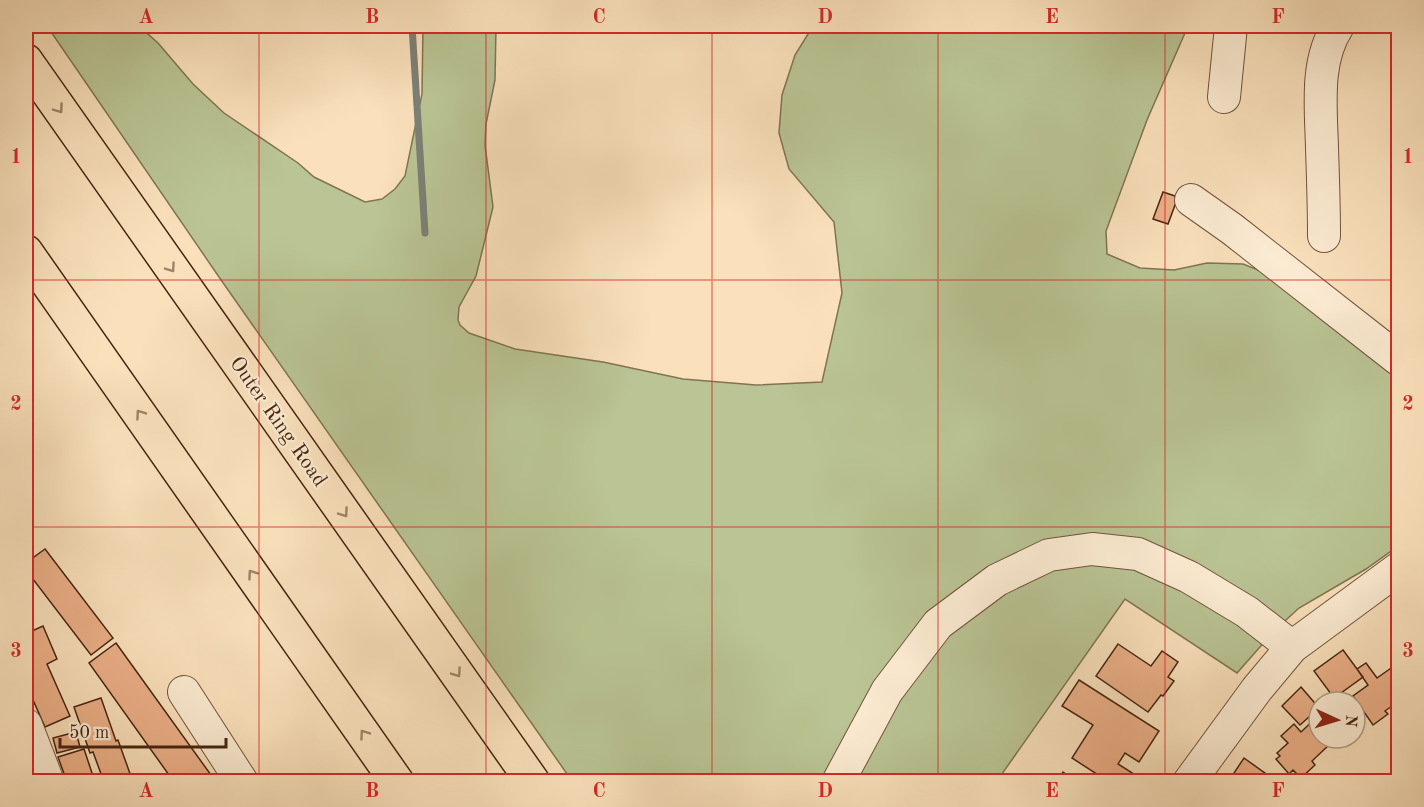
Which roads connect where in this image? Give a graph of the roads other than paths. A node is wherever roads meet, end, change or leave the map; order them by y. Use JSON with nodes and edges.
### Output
{"nodes":[{"id":1,"x":1231,"y":26,"type":"edge"},
{"id":2,"x":1338,"y":26,"type":"edge"},
{"id":3,"x":26,"y":61,"type":"edge"},
{"id":4,"x":1224,"y":97,"type":"dead end"},
{"id":5,"x":1191,"y":200,"type":"dead end"},
{"id":6,"x":1324,"y":236,"type":"dead end"},
{"id":7,"x":26,"y":252,"type":"edge"},
{"id":8,"x":1398,"y":359,"type":"edge"},
{"id":9,"x":1398,"y":569,"type":"edge"},
{"id":10,"x":1292,"y":647,"type":"junction"},
{"id":11,"x":184,"y":692,"type":"dead end"},
{"id":12,"x":26,"y":725,"type":"edge"},
{"id":13,"x":48,"y":782,"type":"edge"},
{"id":14,"x":242,"y":782,"type":"edge"},
{"id":15,"x":398,"y":782,"type":"edge"},
{"id":16,"x":533,"y":782,"type":"edge"},
{"id":17,"x":838,"y":782,"type":"edge"},
{"id":18,"x":1189,"y":782,"type":"edge"}],
"edges":[{"from":1,"to":4,"type":"street"},
{"from":2,"to":6,"type":"street"},
{"from":3,"to":16,"type":"highway","name":"Outer Ring Road","one_way":true},
{"from":5,"to":8,"type":"street"},
{"from":15,"to":7,"type":"highway","one_way":true},
{"from":9,"to":10,"type":"street"},
{"from":10,"to":17,"type":"street"},
{"from":10,"to":18,"type":"street"},
{"from":11,"to":14,"type":"street"},
{"from":12,"to":13,"type":"street"}]}
